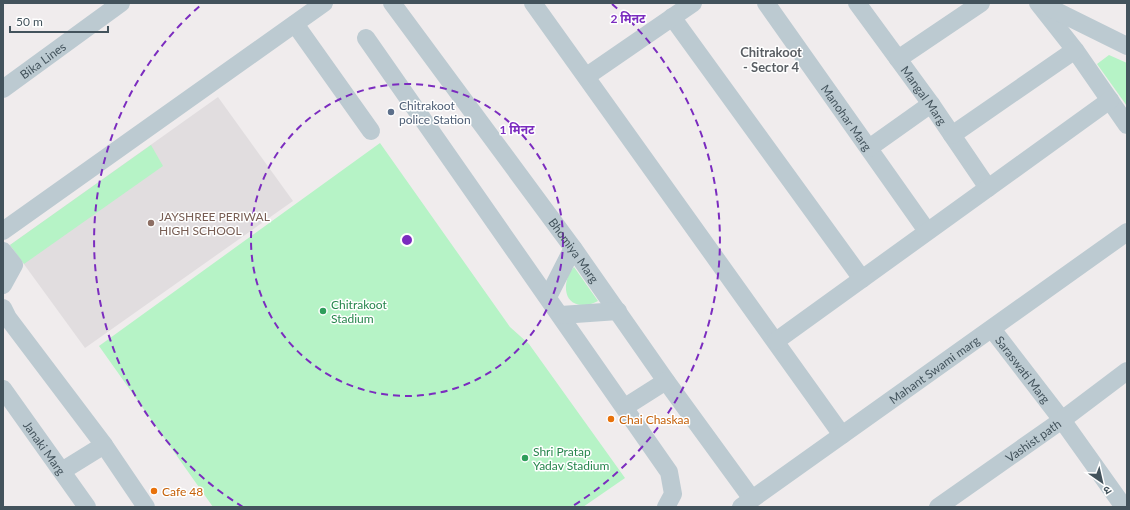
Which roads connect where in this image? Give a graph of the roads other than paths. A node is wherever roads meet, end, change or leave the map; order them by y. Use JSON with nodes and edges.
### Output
{"nodes":[{"id":1,"x":121,"y":3,"type":"edge"},
{"id":2,"x":324,"y":3,"type":"edge"},
{"id":3,"x":392,"y":3,"type":"edge"},
{"id":4,"x":533,"y":3,"type":"edge"},
{"id":5,"x":693,"y":3,"type":"edge"},
{"id":6,"x":766,"y":3,"type":"edge"},
{"id":7,"x":857,"y":3,"type":"edge"},
{"id":8,"x":981,"y":3,"type":"edge"},
{"id":9,"x":1039,"y":3,"type":"edge"},
{"id":10,"x":302,"y":13,"type":"edge"},
{"id":11,"x":672,"y":17,"type":"junction"},
{"id":12,"x":366,"y":38,"type":"dead end"},
{"id":13,"x":1127,"y":46,"type":"edge"},
{"id":14,"x":1075,"y":50,"type":"junction"},
{"id":15,"x":898,"y":59,"type":"junction"},
{"id":16,"x":587,"y":76,"type":"junction"},
{"id":17,"x":3,"y":89,"type":"edge"},
{"id":18,"x":1110,"y":100,"type":"junction"},
{"id":19,"x":931,"y":104,"type":"junction"},
{"id":20,"x":1127,"y":125,"type":"edge"},
{"id":21,"x":371,"y":131,"type":"dead end"},
{"id":22,"x":952,"y":135,"type":"junction"},
{"id":23,"x":869,"y":148,"type":"junction"},
{"id":24,"x":988,"y":188,"type":"junction"},
{"id":25,"x":3,"y":231,"type":"edge"},
{"id":26,"x":927,"y":231,"type":"junction"},
{"id":27,"x":1127,"y":232,"type":"edge"},
{"id":28,"x":573,"y":248,"type":"junction"},
{"id":29,"x":3,"y":251,"type":"edge"},
{"id":30,"x":862,"y":278,"type":"junction"},
{"id":31,"x":3,"y":285,"type":"edge"},
{"id":32,"x":548,"y":298,"type":"junction"},
{"id":33,"x":3,"y":308,"type":"edge"},
{"id":34,"x":618,"y":311,"type":"junction"},
{"id":35,"x":561,"y":315,"type":"junction"},
{"id":36,"x":992,"y":329,"type":"junction"},
{"id":37,"x":776,"y":341,"type":"junction"},
{"id":38,"x":1127,"y":371,"type":"edge"},
{"id":39,"x":666,"y":381,"type":"junction"},
{"id":40,"x":3,"y":388,"type":"edge"},
{"id":41,"x":625,"y":407,"type":"junction"},
{"id":42,"x":1062,"y":420,"type":"junction"},
{"id":43,"x":842,"y":435,"type":"junction"},
{"id":44,"x":104,"y":445,"type":"junction"},
{"id":45,"x":62,"y":471,"type":"junction"},
{"id":46,"x":747,"y":503,"type":"edge"},
{"id":47,"x":950,"y":504,"type":"edge"},
{"id":48,"x":87,"y":507,"type":"edge"},
{"id":49,"x":146,"y":507,"type":"edge"},
{"id":50,"x":666,"y":507,"type":"edge"},
{"id":51,"x":1124,"y":507,"type":"edge"}],
"edges":[{"from":1,"to":17,"type":"street","name":"Bika Lines"},
{"from":2,"to":10,"type":"street"},
{"from":3,"to":28,"type":"street","name":"Bhomiya Marg"},
{"from":4,"to":16,"type":"street"},
{"from":5,"to":11,"type":"street"},
{"from":6,"to":23,"type":"street","name":"Manohar Marg"},
{"from":7,"to":15,"type":"street","name":"Mangal Marg"},
{"from":8,"to":15,"type":"street"},
{"from":9,"to":13,"type":"street"},
{"from":9,"to":14,"type":"street"},
{"from":10,"to":21,"type":"street"},
{"from":10,"to":25,"type":"street"},
{"from":11,"to":16,"type":"street"},
{"from":11,"to":30,"type":"street"},
{"from":12,"to":32,"type":"street"},
{"from":14,"to":18,"type":"street"},
{"from":14,"to":22,"type":"street"},
{"from":15,"to":19,"type":"street","name":"Mangal Marg"},
{"from":16,"to":37,"type":"street"},
{"from":18,"to":20,"type":"street"},
{"from":18,"to":24,"type":"street"},
{"from":19,"to":22,"type":"street","name":"Mangal Marg"},
{"from":19,"to":23,"type":"street"},
{"from":22,"to":24,"type":"street","name":"Mangal Marg"},
{"from":23,"to":26,"type":"street","name":"Manohar Marg"},
{"from":24,"to":26,"type":"street"},
{"from":26,"to":30,"type":"street"},
{"from":27,"to":36,"type":"street","name":"Mahant Swami marg"},
{"from":28,"to":32,"type":"street"},
{"from":28,"to":34,"type":"street","name":"Bhomiya Marg"},
{"from":29,"to":31,"type":"street"},
{"from":30,"to":37,"type":"street"},
{"from":32,"to":35,"type":"street"},
{"from":33,"to":44,"type":"street"},
{"from":34,"to":35,"type":"street"},
{"from":34,"to":39,"type":"street","name":"Bhomiya Marg"},
{"from":35,"to":41,"type":"street"},
{"from":36,"to":42,"type":"street","name":"Saraswati Marg"},
{"from":36,"to":43,"type":"street","name":"Mahant Swami marg"},
{"from":37,"to":43,"type":"street"},
{"from":38,"to":42,"type":"street","name":"Vashist path"},
{"from":39,"to":41,"type":"street"},
{"from":39,"to":46,"type":"street","name":"Bhomiya Marg"},
{"from":40,"to":45,"type":"street","name":"Janaki Marg"},
{"from":41,"to":50,"type":"street"},
{"from":42,"to":47,"type":"street","name":"Vashist path"},
{"from":42,"to":51,"type":"street","name":"Saraswati Marg"},
{"from":43,"to":46,"type":"street","name":"Mahant Swami marg"},
{"from":44,"to":45,"type":"street"},
{"from":44,"to":49,"type":"street"},
{"from":45,"to":48,"type":"street","name":"Janaki Marg"}]}
